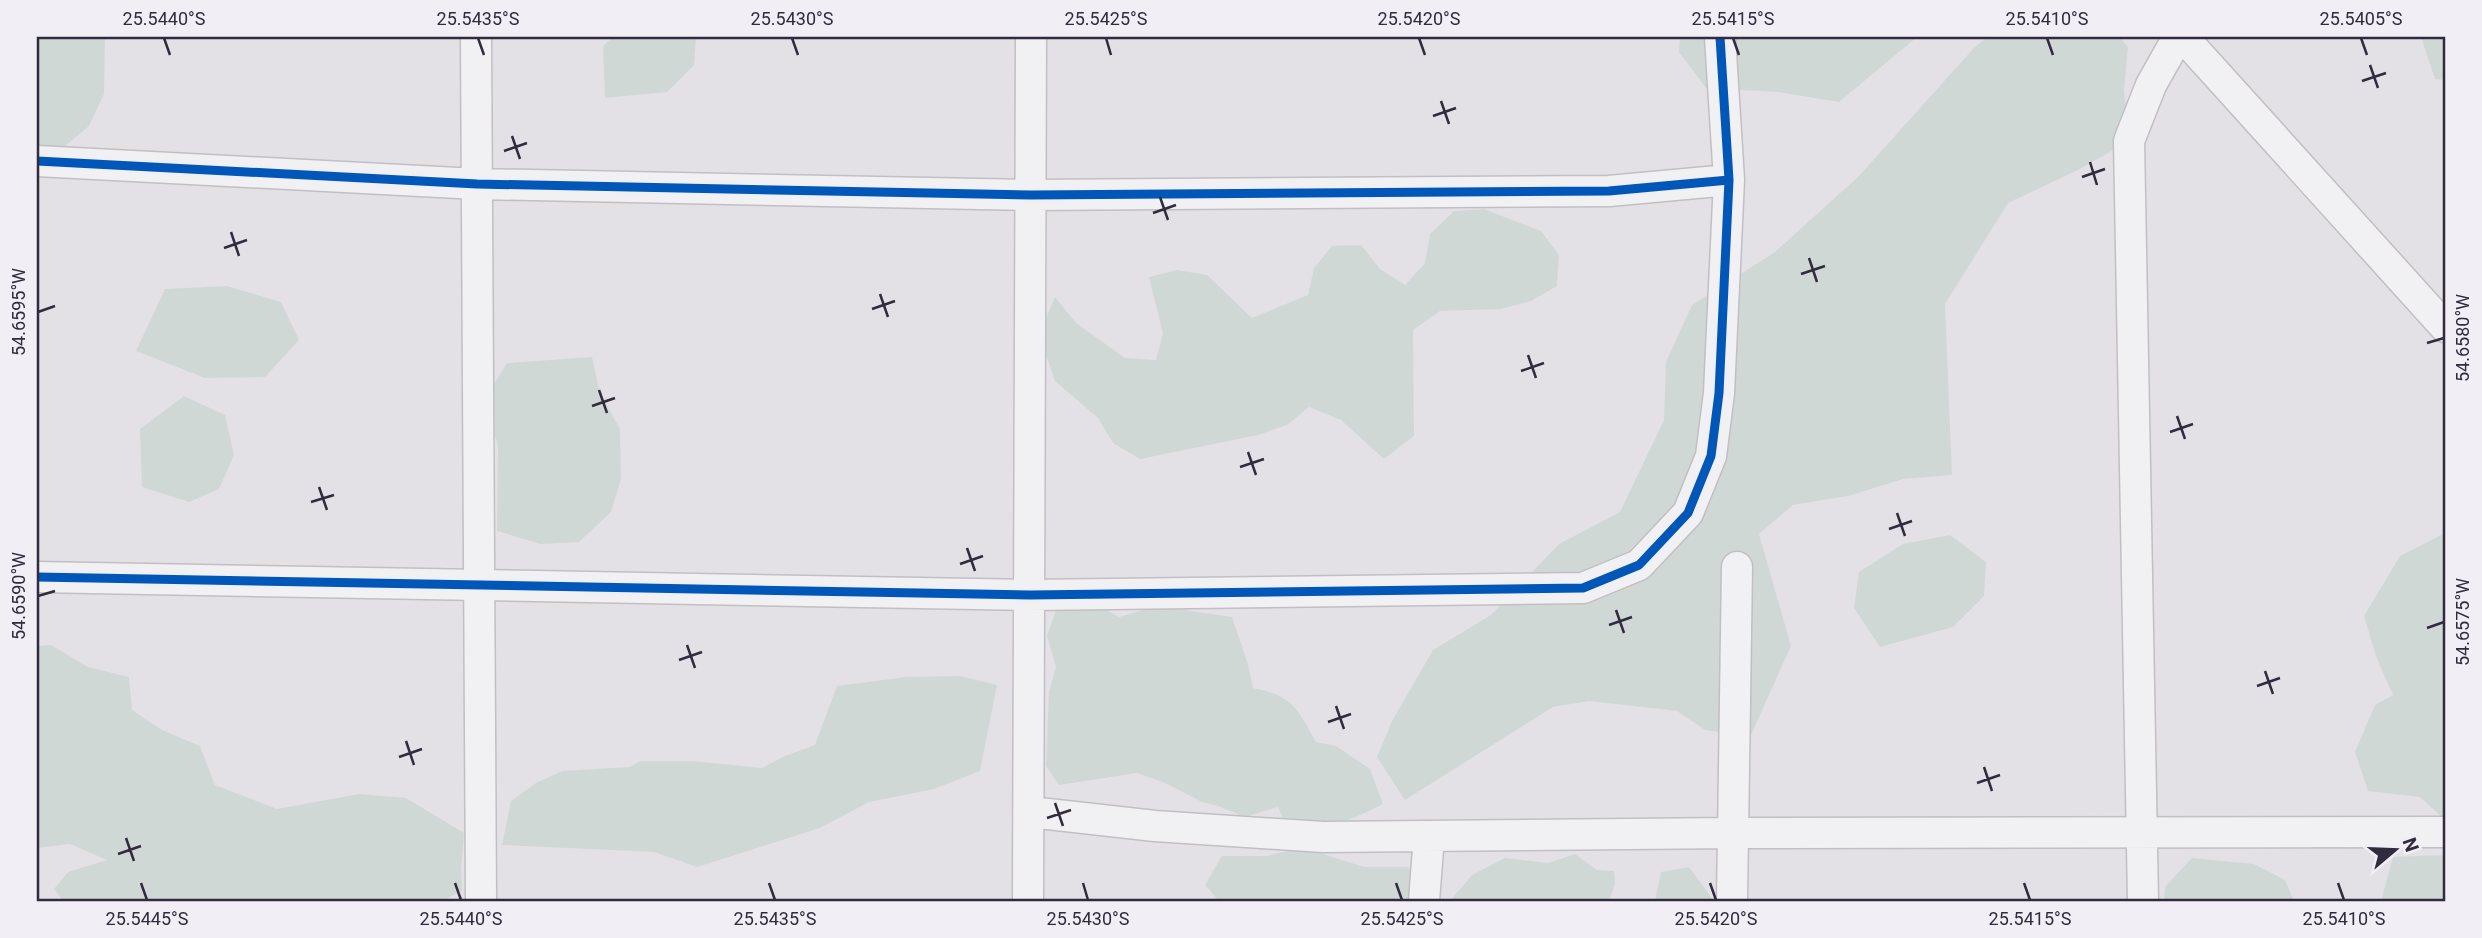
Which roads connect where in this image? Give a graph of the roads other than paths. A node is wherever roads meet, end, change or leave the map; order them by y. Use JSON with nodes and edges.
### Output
{"nodes":[{"id":1,"x":476,"y":37,"type":"edge"},
{"id":2,"x":1031,"y":37,"type":"edge"},
{"id":3,"x":1720,"y":37,"type":"edge"},
{"id":4,"x":2181,"y":37,"type":"edge"},
{"id":5,"x":37,"y":161,"type":"edge"},
{"id":6,"x":1729,"y":180,"type":"junction"},
{"id":7,"x":477,"y":184,"type":"junction"},
{"id":8,"x":1031,"y":195,"type":"junction"},
{"id":9,"x":2445,"y":327,"type":"edge"},
{"id":10,"x":1737,"y":567,"type":"dead end"},
{"id":11,"x":37,"y":577,"type":"edge"},
{"id":12,"x":479,"y":585,"type":"junction"},
{"id":13,"x":1030,"y":595,"type":"junction"},
{"id":14,"x":1030,"y":812,"type":"junction"},
{"id":15,"x":2445,"y":832,"type":"edge"},
{"id":16,"x":1732,"y":833,"type":"junction"},
{"id":17,"x":2142,"y":833,"type":"junction"},
{"id":18,"x":1429,"y":836,"type":"junction"},
{"id":19,"x":481,"y":901,"type":"edge"},
{"id":20,"x":1028,"y":901,"type":"edge"},
{"id":21,"x":1424,"y":901,"type":"edge"},
{"id":22,"x":1731,"y":901,"type":"edge"},
{"id":23,"x":2143,"y":901,"type":"edge"}],
"edges":[{"from":1,"to":7,"type":"street"},
{"from":2,"to":8,"type":"street"},
{"from":3,"to":6,"type":"street"},
{"from":4,"to":9,"type":"street"},
{"from":4,"to":17,"type":"street"},
{"from":5,"to":7,"type":"street"},
{"from":6,"to":8,"type":"street"},
{"from":6,"to":13,"type":"street"},
{"from":7,"to":8,"type":"street"},
{"from":7,"to":12,"type":"street"},
{"from":8,"to":13,"type":"street"},
{"from":10,"to":16,"type":"street"},
{"from":11,"to":12,"type":"street"},
{"from":12,"to":13,"type":"street"},
{"from":12,"to":19,"type":"street"},
{"from":13,"to":14,"type":"street"},
{"from":14,"to":18,"type":"street"},
{"from":14,"to":20,"type":"street"},
{"from":15,"to":17,"type":"street"},
{"from":16,"to":17,"type":"street"},
{"from":16,"to":18,"type":"street"},
{"from":16,"to":22,"type":"street"},
{"from":17,"to":23,"type":"street"},
{"from":18,"to":21,"type":"street"}]}
